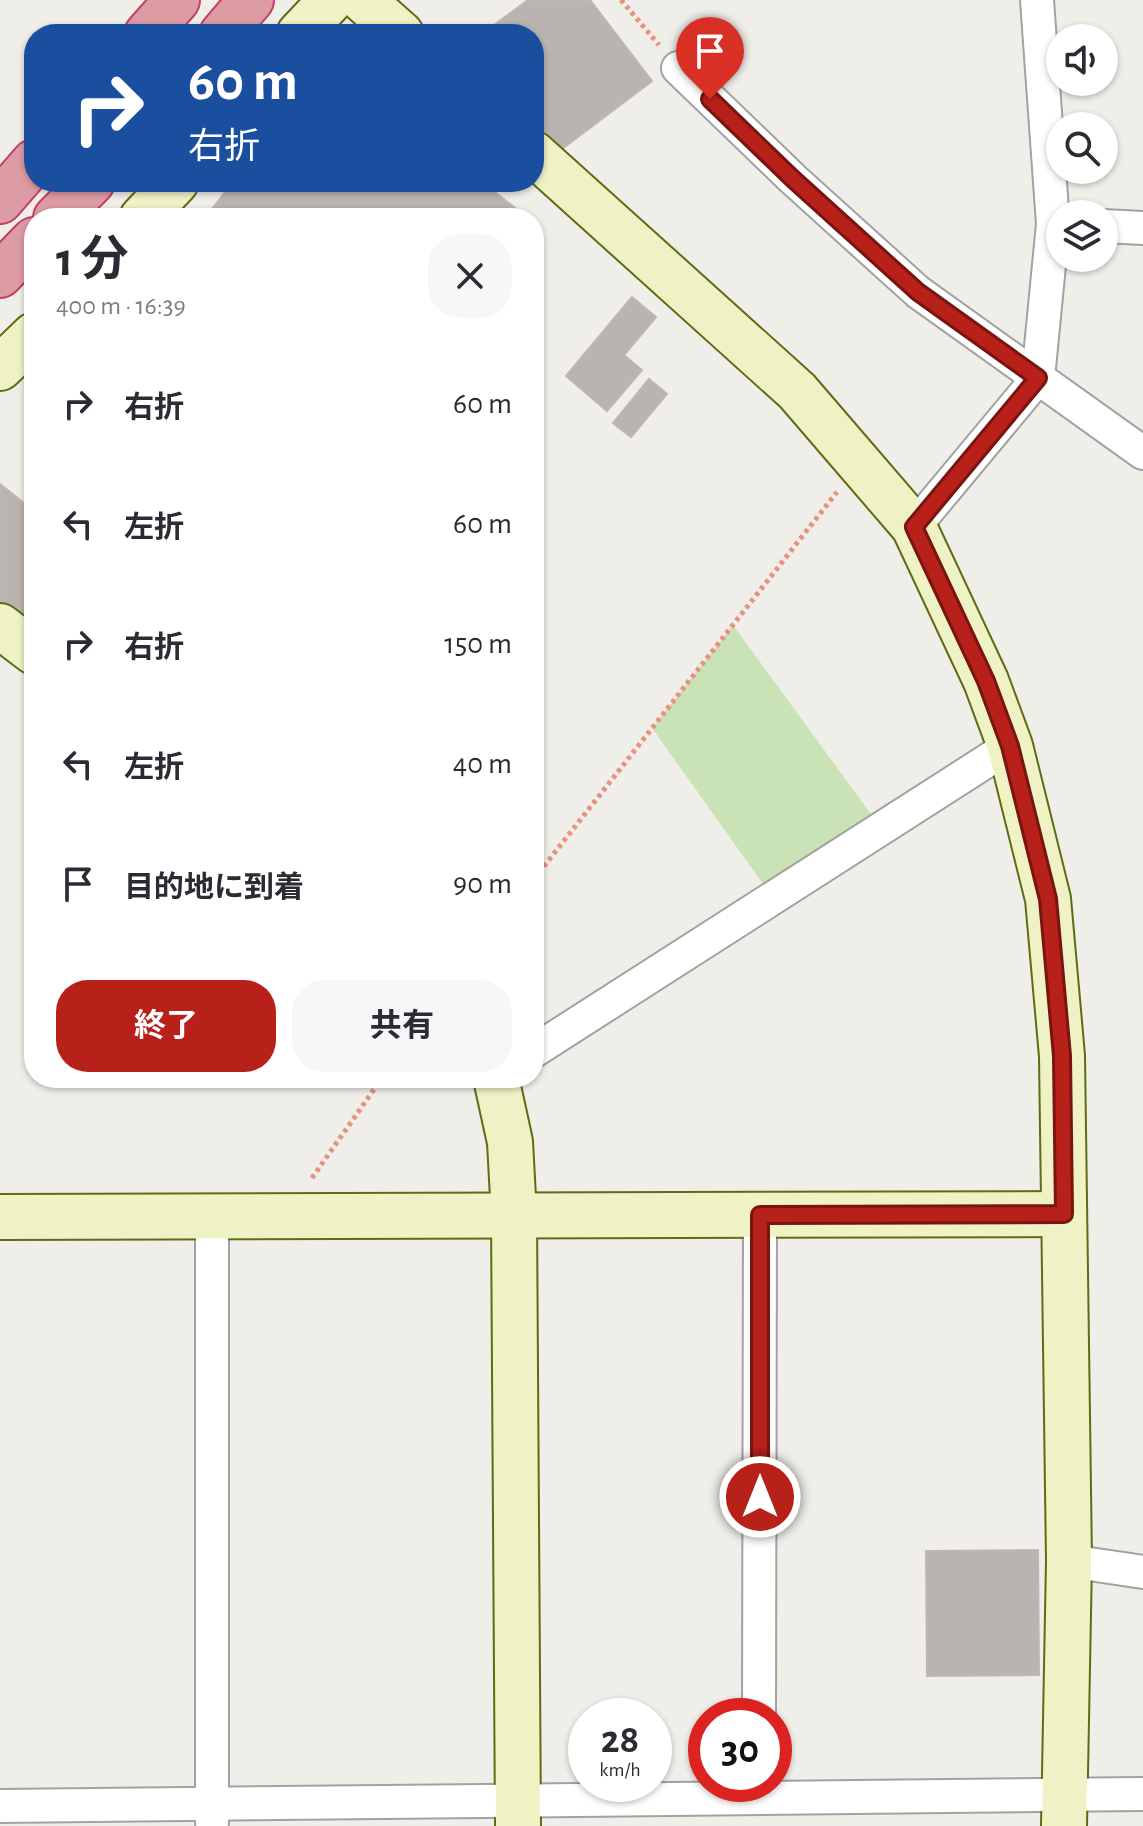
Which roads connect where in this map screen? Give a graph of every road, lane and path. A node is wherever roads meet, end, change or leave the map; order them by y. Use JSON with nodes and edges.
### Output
{"nodes":[{"id":1,"x":177,"y":0,"type":"edge"},
{"id":2,"x":251,"y":0,"type":"edge"},
{"id":3,"x":331,"y":0,"type":"edge"},
{"id":4,"x":363,"y":0,"type":"edge"},
{"id":5,"x":621,"y":0,"type":"edge"},
{"id":6,"x":1037,"y":0,"type":"edge"},
{"id":7,"x":156,"y":24,"type":"edge"},
{"id":8,"x":231,"y":24,"type":"edge"},
{"id":9,"x":308,"y":24,"type":"edge"},
{"id":10,"x":390,"y":24,"type":"edge"},
{"id":11,"x":678,"y":68,"type":"joint"},
{"id":12,"x":544,"y":163,"type":"edge"},
{"id":13,"x":24,"y":173,"type":"edge"},
{"id":14,"x":82,"y":192,"type":"edge"},
{"id":15,"x":167,"y":192,"type":"edge"},
{"id":16,"x":1055,"y":200,"type":"edge"},
{"id":17,"x":0,"y":201,"type":"edge"},
{"id":18,"x":66,"y":208,"type":"edge"},
{"id":19,"x":151,"y":208,"type":"edge"},
{"id":20,"x":1118,"y":227,"type":"edge"},
{"id":21,"x":1143,"y":228,"type":"edge"},
{"id":22,"x":24,"y":250,"type":"edge"},
{"id":23,"x":1051,"y":272,"type":"edge"},
{"id":24,"x":0,"y":275,"type":"edge"},
{"id":25,"x":24,"y":345,"type":"edge"},
{"id":26,"x":0,"y":368,"type":"edge"},
{"id":27,"x":1038,"y":378,"type":"junction"},
{"id":28,"x":1143,"y":453,"type":"edge"},
{"id":29,"x":859,"y":463,"type":"junction"},
{"id":30,"x":914,"y":527,"type":"junction"},
{"id":31,"x":0,"y":626,"type":"edge"},
{"id":32,"x":24,"y":644,"type":"edge"},
{"id":33,"x":1010,"y":746,"type":"junction"},
{"id":34,"x":544,"y":866,"type":"edge"},
{"id":35,"x":544,"y":1045,"type":"edge"},
{"id":36,"x":375,"y":1088,"type":"edge"},
{"id":37,"x":498,"y":1088,"type":"edge"},
{"id":38,"x":1064,"y":1214,"type":"junction"},
{"id":39,"x":286,"y":1215,"type":"junction"},
{"id":40,"x":760,"y":1215,"type":"junction"},
{"id":41,"x":514,"y":1216,"type":"junction"},
{"id":42,"x":0,"y":1217,"type":"edge"},
{"id":43,"x":212,"y":1217,"type":"junction"},
{"id":44,"x":1069,"y":1561,"type":"junction"},
{"id":45,"x":1143,"y":1572,"type":"edge"},
{"id":46,"x":759,"y":1698,"type":"edge"},
{"id":47,"x":1143,"y":1794,"type":"edge"},
{"id":48,"x":759,"y":1802,"type":"edge"},
{"id":49,"x":0,"y":1806,"type":"edge"},
{"id":50,"x":1064,"y":1810,"type":"edge"},
{"id":51,"x":518,"y":1813,"type":"edge"},
{"id":52,"x":212,"y":1815,"type":"edge"}],
"edges":[{"from":1,"to":7,"type":"highway"},
{"from":2,"to":8,"type":"highway"},
{"from":3,"to":9,"type":"street"},
{"from":4,"to":10,"type":"street"},
{"from":5,"to":11,"type":"path"},
{"from":6,"to":16,"type":"street"},
{"from":11,"to":27,"type":"street"},
{"from":12,"to":29,"type":"street"},
{"from":13,"to":17,"type":"highway"},
{"from":14,"to":18,"type":"highway"},
{"from":15,"to":19,"type":"street"},
{"from":20,"to":21,"type":"street"},
{"from":22,"to":24,"type":"highway"},
{"from":23,"to":27,"type":"street"},
{"from":25,"to":26,"type":"street"},
{"from":27,"to":28,"type":"street"},
{"from":27,"to":30,"type":"street"},
{"from":29,"to":30,"type":"street"},
{"from":29,"to":34,"type":"path"},
{"from":30,"to":33,"type":"street"},
{"from":31,"to":32,"type":"street"},
{"from":33,"to":35,"type":"street"},
{"from":33,"to":38,"type":"street"},
{"from":36,"to":39,"type":"path"},
{"from":37,"to":41,"type":"street"},
{"from":38,"to":40,"type":"street"},
{"from":38,"to":44,"type":"street"},
{"from":39,"to":41,"type":"street"},
{"from":39,"to":43,"type":"street"},
{"from":40,"to":41,"type":"street"},
{"from":40,"to":46,"type":"street"},
{"from":41,"to":51,"type":"street"},
{"from":42,"to":43,"type":"street"},
{"from":43,"to":52,"type":"street"},
{"from":44,"to":45,"type":"street"},
{"from":44,"to":50,"type":"street"},
{"from":47,"to":50,"type":"street"},
{"from":48,"to":50,"type":"street"},
{"from":48,"to":51,"type":"street"},
{"from":49,"to":52,"type":"street"},
{"from":51,"to":52,"type":"street"}]}
